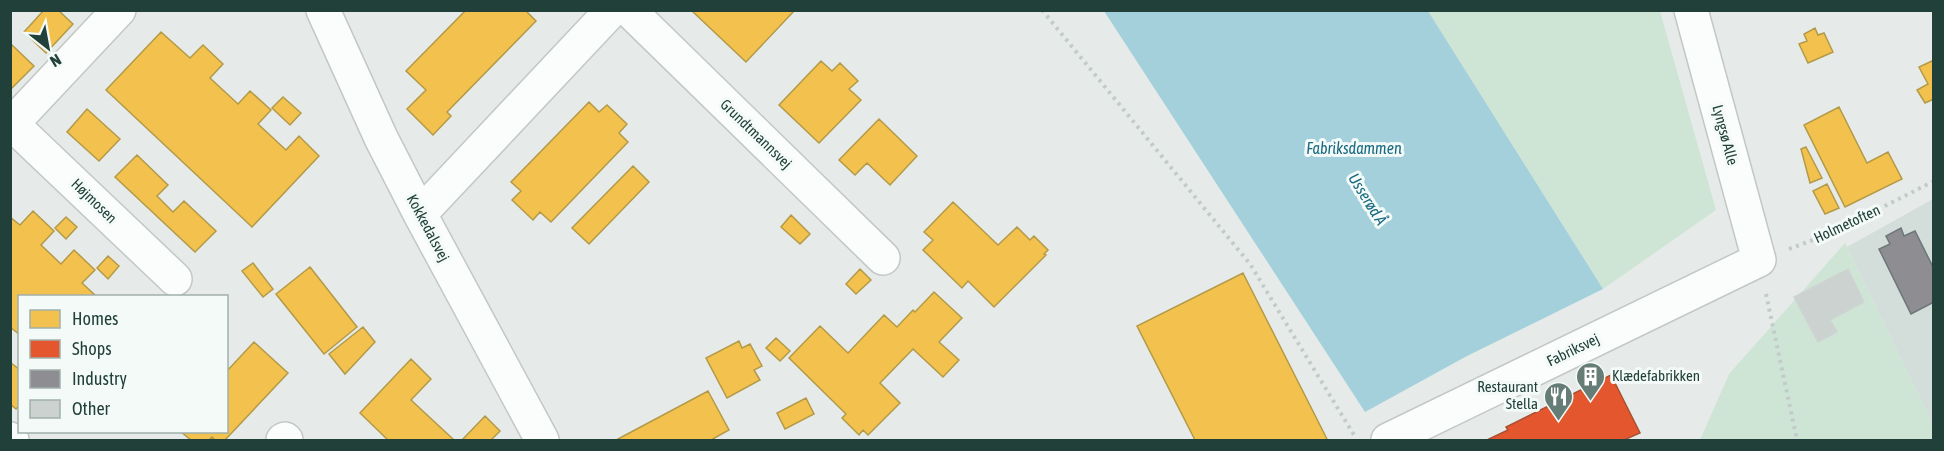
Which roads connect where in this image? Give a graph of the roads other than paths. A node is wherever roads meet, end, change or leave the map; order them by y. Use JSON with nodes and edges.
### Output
{"nodes":[{"id":1,"x":119,"y":10,"type":"edge"},
{"id":2,"x":323,"y":10,"type":"edge"},
{"id":3,"x":612,"y":10,"type":"edge"},
{"id":4,"x":630,"y":10,"type":"edge"},
{"id":5,"x":1691,"y":10,"type":"edge"},
{"id":6,"x":11,"y":125,"type":"edge"},
{"id":7,"x":420,"y":214,"type":"junction"},
{"id":8,"x":883,"y":258,"type":"dead end"},
{"id":9,"x":1759,"y":260,"type":"joint"},
{"id":10,"x":175,"y":279,"type":"dead end"},
{"id":11,"x":542,"y":441,"type":"edge"},
{"id":12,"x":1388,"y":441,"type":"edge"}],
"edges":[{"from":1,"to":6,"type":"street"},
{"from":2,"to":7,"type":"street","name":"Kokkedalsvej"},
{"from":3,"to":7,"type":"street"},
{"from":4,"to":8,"type":"street","name":"Grundtmannsvej"},
{"from":5,"to":9,"type":"street","name":"Lyngsø Alle"},
{"from":6,"to":10,"type":"street","name":"Højmosen"},
{"from":7,"to":11,"type":"street","name":"Kokkedalsvej"},
{"from":9,"to":12,"type":"street","name":"Fabriksvej"}]}
